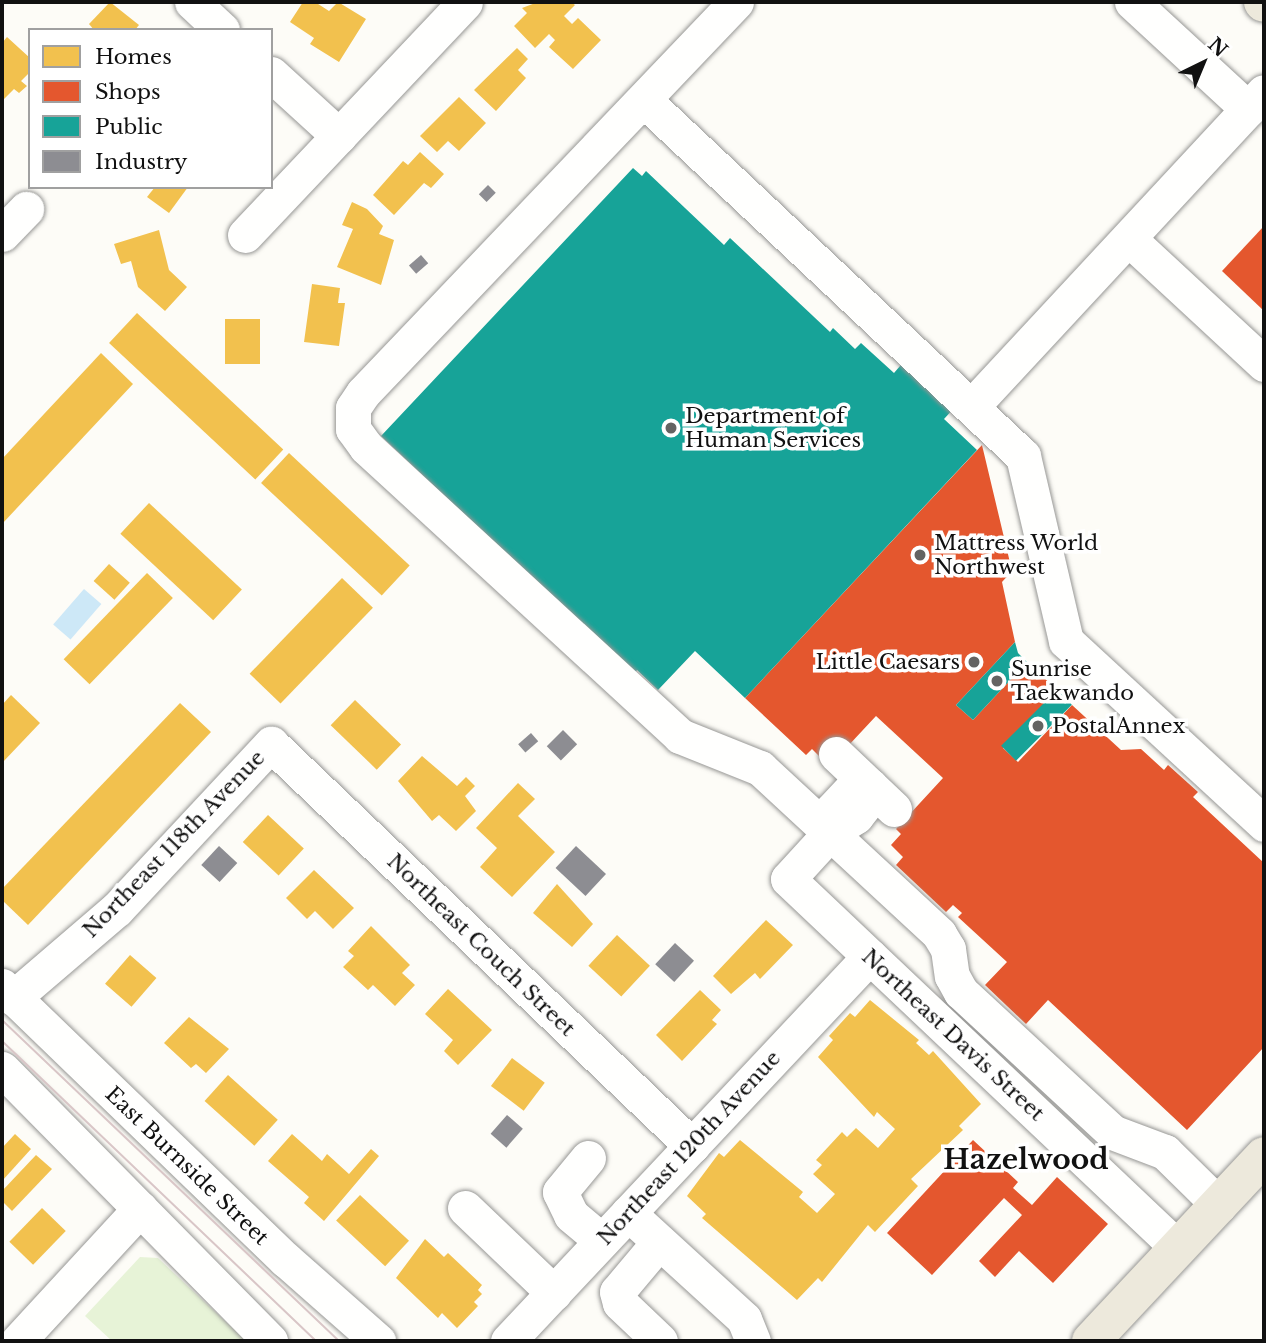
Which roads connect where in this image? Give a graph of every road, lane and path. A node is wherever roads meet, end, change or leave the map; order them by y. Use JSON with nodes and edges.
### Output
{"nodes":[{"id":1,"x":192,"y":2,"type":"edge"},
{"id":2,"x":465,"y":2,"type":"edge"},
{"id":3,"x":736,"y":2,"type":"edge"},
{"id":4,"x":1132,"y":2,"type":"edge"},
{"id":5,"x":220,"y":28,"type":"edge"},
{"id":6,"x":273,"y":76,"type":"edge"},
{"id":7,"x":644,"y":100,"type":"junction"},
{"id":8,"x":1256,"y":101,"type":"edge"},
{"id":9,"x":339,"y":136,"type":"junction"},
{"id":10,"x":26,"y":209,"type":"dead end"},
{"id":11,"x":2,"y":234,"type":"edge"},
{"id":12,"x":245,"y":235,"type":"dead end"},
{"id":13,"x":1129,"y":239,"type":"junction"},
{"id":14,"x":1264,"y":364,"type":"edge"},
{"id":15,"x":974,"y":405,"type":"junction"},
{"id":16,"x":271,"y":744,"type":"joint"},
{"id":17,"x":836,"y":754,"type":"dead end"},
{"id":18,"x":1264,"y":824,"type":"edge"},
{"id":19,"x":830,"y":833,"type":"junction"},
{"id":20,"x":870,"y":956,"type":"junction"},
{"id":21,"x":7,"y":992,"type":"edge"},
{"id":22,"x":2,"y":1069,"type":"edge"},
{"id":23,"x":692,"y":1146,"type":"junction"},
{"id":24,"x":1264,"y":1156,"type":"edge"},
{"id":25,"x":588,"y":1158,"type":"dead end"},
{"id":26,"x":1219,"y":1205,"type":"junction"},
{"id":27,"x":465,"y":1208,"type":"dead end"},
{"id":28,"x":141,"y":1209,"type":"junction"},
{"id":29,"x":628,"y":1213,"type":"junction"},
{"id":30,"x":602,"y":1241,"type":"junction"},
{"id":31,"x":659,"y":1242,"type":"junction"},
{"id":32,"x":1178,"y":1248,"type":"junction"},
{"id":33,"x":554,"y":1293,"type":"junction"},
{"id":34,"x":18,"y":1341,"type":"edge"},
{"id":35,"x":270,"y":1341,"type":"edge"},
{"id":36,"x":378,"y":1341,"type":"edge"},
{"id":37,"x":508,"y":1341,"type":"edge"},
{"id":38,"x":660,"y":1341,"type":"edge"},
{"id":39,"x":752,"y":1341,"type":"edge"},
{"id":40,"x":1091,"y":1341,"type":"edge"}],
"edges":[{"from":1,"to":5,"type":"street"},
{"from":2,"to":9,"type":"street"},
{"from":3,"to":7,"type":"street"},
{"from":4,"to":8,"type":"street"},
{"from":6,"to":9,"type":"street"},
{"from":7,"to":15,"type":"street"},
{"from":7,"to":19,"type":"street"},
{"from":8,"to":13,"type":"street"},
{"from":9,"to":12,"type":"street"},
{"from":10,"to":11,"type":"street"},
{"from":13,"to":14,"type":"street"},
{"from":13,"to":15,"type":"street"},
{"from":15,"to":18,"type":"street"},
{"from":16,"to":21,"type":"street","name":"Northeast 118th Avenue"},
{"from":16,"to":23,"type":"street","name":"Northeast Couch Street"},
{"from":17,"to":19,"type":"street"},
{"from":19,"to":20,"type":"street","name":"Northeast Davis Street"},
{"from":19,"to":26,"type":"street"},
{"from":20,"to":23,"type":"street","name":"Northeast 120th Avenue"},
{"from":20,"to":32,"type":"street","name":"Northeast Davis Street"},
{"from":21,"to":36,"type":"street","name":"East Burnside Street"},
{"from":22,"to":28,"type":"street"},
{"from":23,"to":29,"type":"street","name":"Northeast 120th Avenue"},
{"from":24,"to":26,"type":"main road"},
{"from":25,"to":30,"type":"street"},
{"from":26,"to":32,"type":"main road"},
{"from":27,"to":33,"type":"street"},
{"from":28,"to":34,"type":"street"},
{"from":28,"to":35,"type":"street"},
{"from":29,"to":30,"type":"street","name":"Northeast 120th Avenue"},
{"from":29,"to":31,"type":"street"},
{"from":30,"to":33,"type":"street","name":"Northeast 120th Avenue"},
{"from":31,"to":38,"type":"street"},
{"from":31,"to":39,"type":"street"},
{"from":32,"to":40,"type":"main road"},
{"from":33,"to":37,"type":"street","name":"Northeast 120th Avenue"}]}
